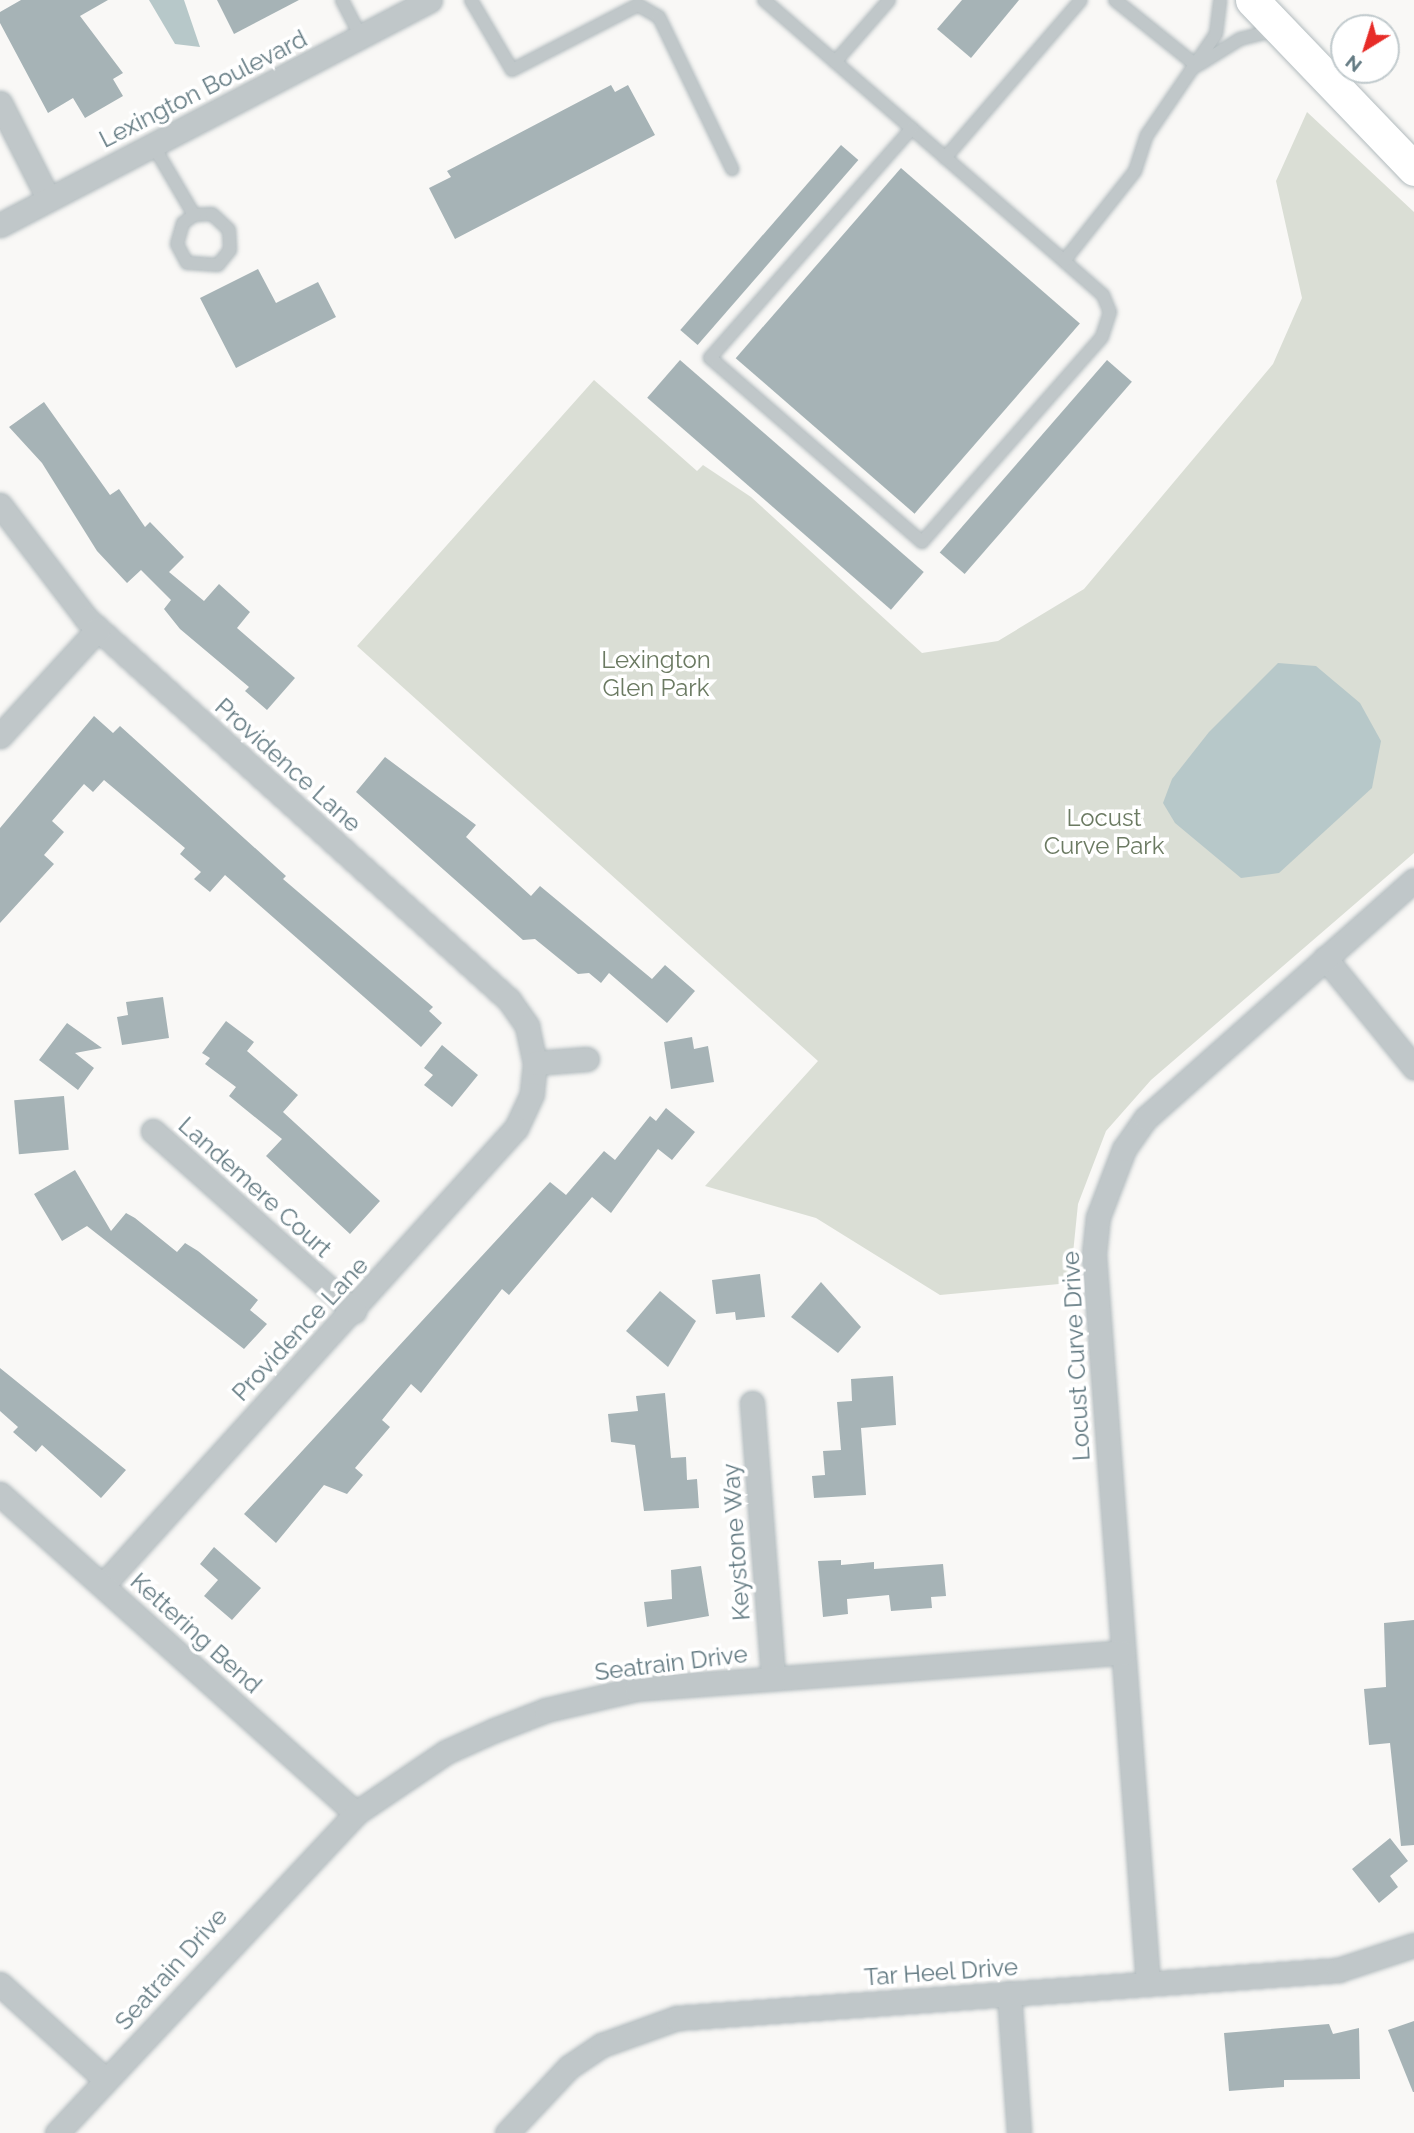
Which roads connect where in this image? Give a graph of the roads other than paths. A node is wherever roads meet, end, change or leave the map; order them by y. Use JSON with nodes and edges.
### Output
{"nodes":[{"id":1,"x":342,"y":0,"type":"edge"},
{"id":2,"x":430,"y":0,"type":"edge"},
{"id":3,"x":471,"y":0,"type":"edge"},
{"id":4,"x":764,"y":0,"type":"edge"},
{"id":5,"x":889,"y":0,"type":"edge"},
{"id":6,"x":1081,"y":0,"type":"edge"},
{"id":7,"x":1115,"y":0,"type":"edge"},
{"id":8,"x":1220,"y":0,"type":"edge"},
{"id":9,"x":1252,"y":0,"type":"edge"},
{"id":10,"x":1282,"y":29,"type":"junction"},
{"id":11,"x":361,"y":37,"type":"junction"},
{"id":12,"x":835,"y":62,"type":"junction"},
{"id":13,"x":1197,"y":66,"type":"junction"},
{"id":14,"x":0,"y":103,"type":"edge"},
{"id":15,"x":912,"y":128,"type":"junction"},
{"id":16,"x":153,"y":145,"type":"junction"},
{"id":17,"x":945,"y":158,"type":"junction"},
{"id":18,"x":732,"y":169,"type":"dead end"},
{"id":19,"x":1414,"y":169,"type":"edge"},
{"id":20,"x":47,"y":198,"type":"junction"},
{"id":21,"x":194,"y":215,"type":"junction"},
{"id":22,"x":0,"y":225,"type":"edge"},
{"id":23,"x":1064,"y":261,"type":"junction"},
{"id":24,"x":0,"y":505,"type":"edge"},
{"id":25,"x":98,"y":629,"type":"junction"},
{"id":26,"x":0,"y":736,"type":"edge"},
{"id":27,"x":1414,"y":880,"type":"edge"},
{"id":28,"x":1325,"y":958,"type":"junction"},
{"id":29,"x":587,"y":1059,"type":"dead end"},
{"id":30,"x":535,"y":1063,"type":"junction"},
{"id":31,"x":1414,"y":1067,"type":"edge"},
{"id":32,"x":153,"y":1131,"type":"dead end"},
{"id":33,"x":354,"y":1311,"type":"junction"},
{"id":34,"x":752,"y":1402,"type":"dead end"},
{"id":35,"x":0,"y":1494,"type":"edge"},
{"id":36,"x":103,"y":1585,"type":"junction"},
{"id":37,"x":1123,"y":1652,"type":"junction"},
{"id":38,"x":772,"y":1678,"type":"junction"},
{"id":39,"x":356,"y":1813,"type":"junction"},
{"id":40,"x":1414,"y":1945,"type":"edge"},
{"id":41,"x":1148,"y":1983,"type":"junction"},
{"id":42,"x":0,"y":1984,"type":"edge"},
{"id":43,"x":1009,"y":1993,"type":"junction"},
{"id":44,"x":106,"y":2080,"type":"junction"},
{"id":45,"x":57,"y":2133,"type":"edge"},
{"id":46,"x":507,"y":2133,"type":"edge"},
{"id":47,"x":1020,"y":2133,"type":"edge"}],
"edges":[{"from":1,"to":11,"type":"lane"},
{"from":2,"to":11,"type":"street","name":"Lexington Boulevard"},
{"from":3,"to":18,"type":"lane"},
{"from":4,"to":12,"type":"lane"},
{"from":5,"to":12,"type":"lane"},
{"from":6,"to":17,"type":"lane"},
{"from":7,"to":13,"type":"lane"},
{"from":8,"to":13,"type":"lane"},
{"from":9,"to":10,"type":"main road"},
{"from":10,"to":13,"type":"lane"},
{"from":10,"to":19,"type":"main road"},
{"from":11,"to":16,"type":"street","name":"Lexington Boulevard"},
{"from":12,"to":15,"type":"lane"},
{"from":13,"to":23,"type":"lane"},
{"from":14,"to":20,"type":"street"},
{"from":15,"to":17,"type":"lane"},
{"from":15,"to":23,"type":"lane"},
{"from":16,"to":20,"type":"street","name":"Lexington Boulevard"},
{"from":16,"to":21,"type":"lane"},
{"from":17,"to":23,"type":"lane"},
{"from":20,"to":22,"type":"street","name":"Lexington Boulevard"},
{"from":21,"to":21,"type":"lane"},
{"from":24,"to":25,"type":"street","name":"Providence Lane"},
{"from":25,"to":26,"type":"street"},
{"from":25,"to":30,"type":"street","name":"Providence Lane"},
{"from":27,"to":28,"type":"street","name":"Locust Curve Drive"},
{"from":28,"to":31,"type":"street"},
{"from":28,"to":37,"type":"street","name":"Locust Curve Drive"},
{"from":29,"to":30,"type":"street"},
{"from":30,"to":33,"type":"street","name":"Providence Lane"},
{"from":32,"to":33,"type":"street","name":"Landemere Court"},
{"from":33,"to":36,"type":"street","name":"Providence Lane"},
{"from":34,"to":38,"type":"street","name":"Keystone Way"},
{"from":35,"to":36,"type":"street","name":"Kettering Bend"},
{"from":36,"to":39,"type":"street","name":"Kettering Bend"},
{"from":37,"to":38,"type":"street","name":"Seatrain Drive"},
{"from":37,"to":41,"type":"street","name":"Locust Curve Drive"},
{"from":38,"to":39,"type":"street","name":"Seatrain Drive"},
{"from":39,"to":44,"type":"street","name":"Seatrain Drive"},
{"from":40,"to":41,"type":"street","name":"Tar Heel Drive"},
{"from":41,"to":43,"type":"street","name":"Tar Heel Drive"},
{"from":42,"to":44,"type":"street"},
{"from":43,"to":46,"type":"street","name":"Tar Heel Drive"},
{"from":43,"to":47,"type":"street"},
{"from":44,"to":45,"type":"street","name":"Seatrain Drive"}]}
